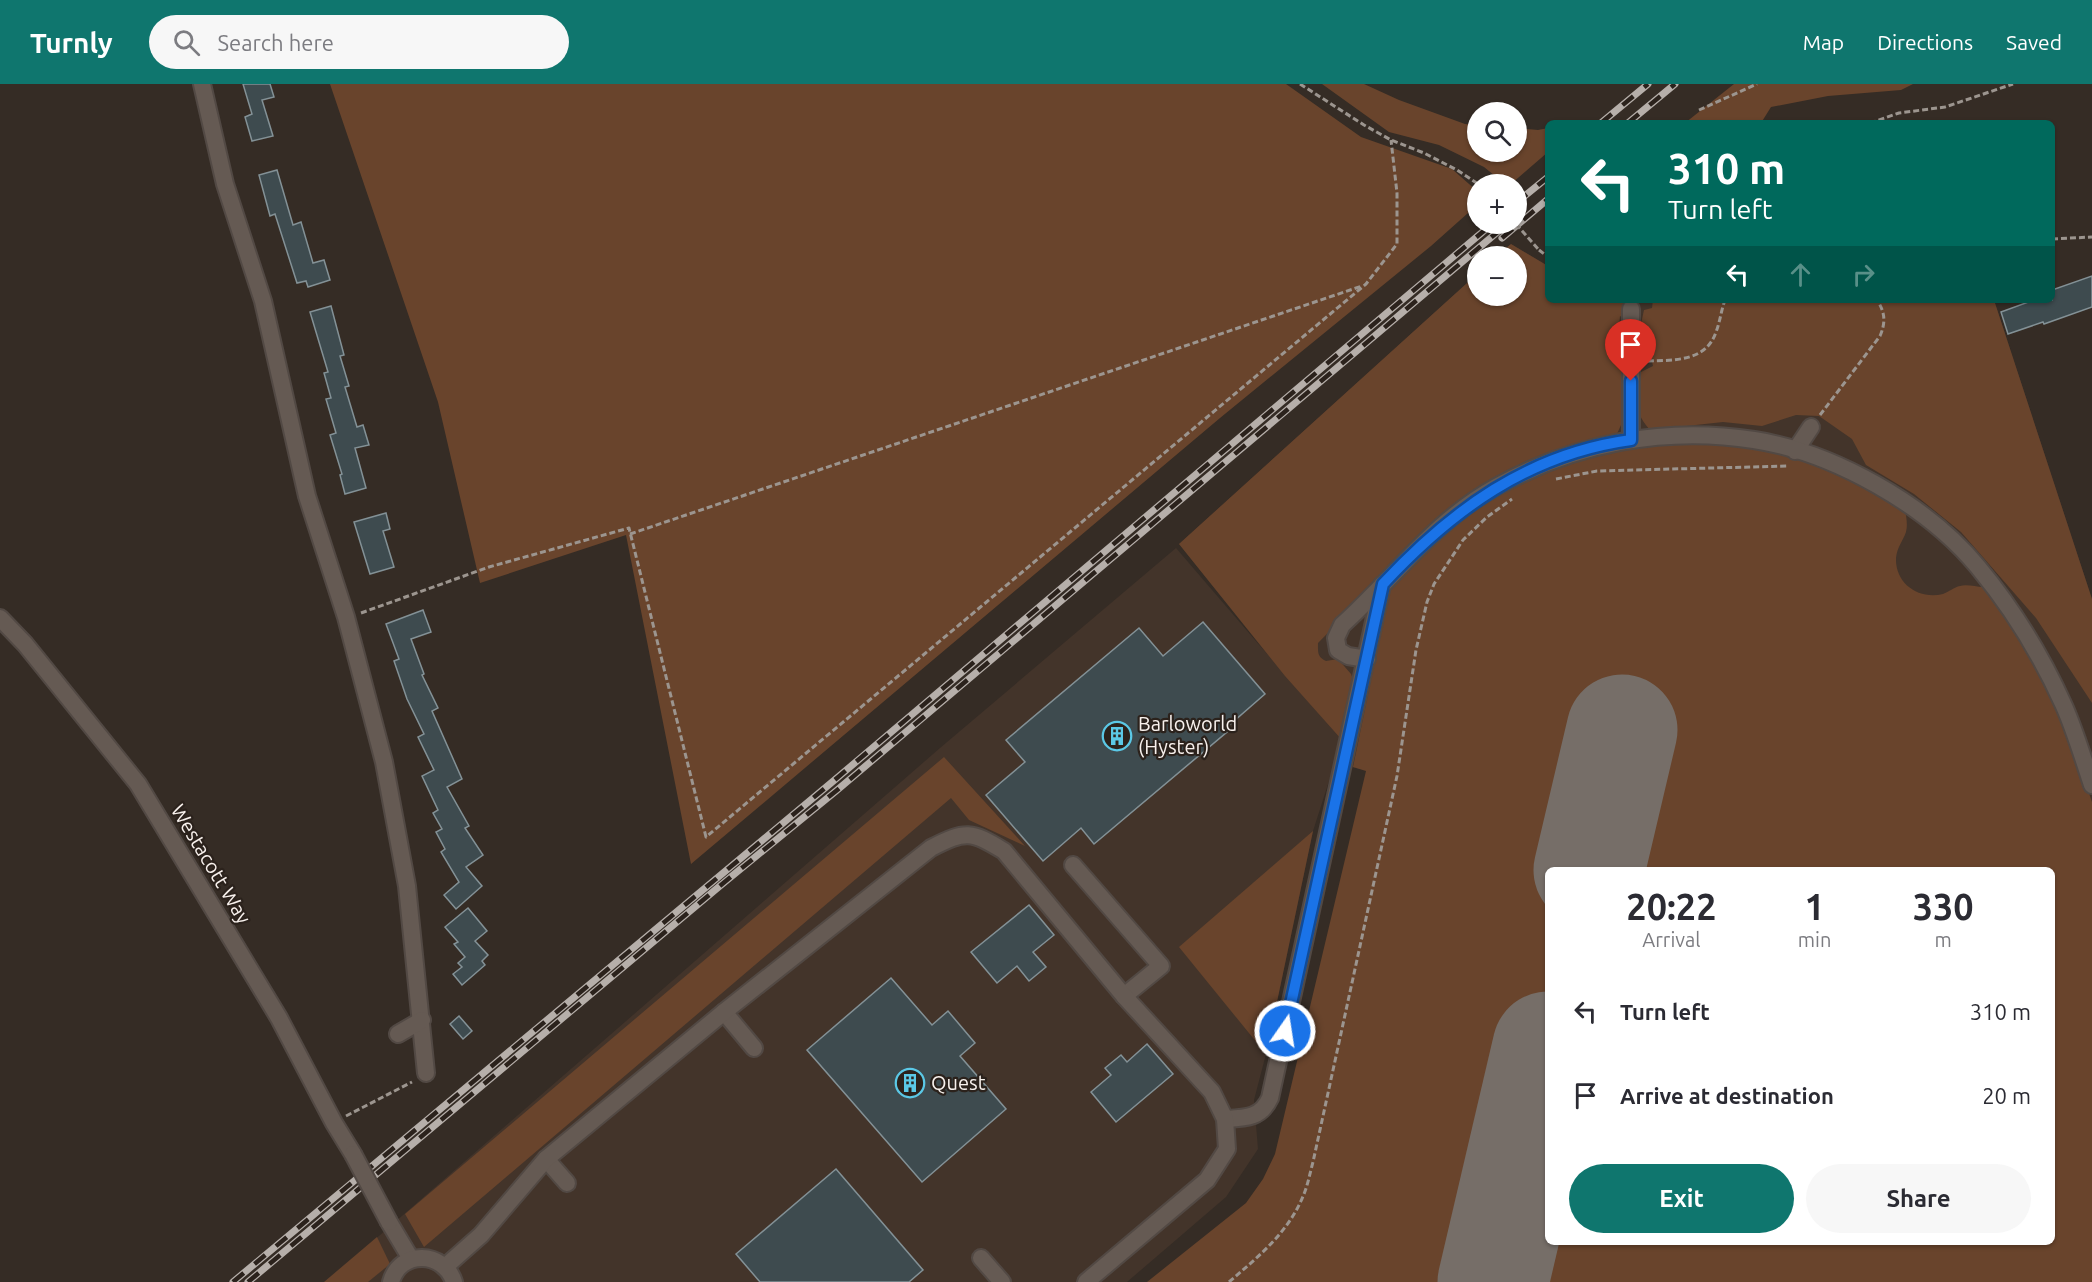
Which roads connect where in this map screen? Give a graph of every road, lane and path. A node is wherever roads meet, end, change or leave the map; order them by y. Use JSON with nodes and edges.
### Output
{"nodes":[{"id":1,"x":202,"y":84,"type":"edge"},
{"id":2,"x":1300,"y":84,"type":"edge"},
{"id":3,"x":1757,"y":84,"type":"edge"},
{"id":4,"x":2013,"y":84,"type":"edge"},
{"id":5,"x":1699,"y":110,"type":"dead end"},
{"id":6,"x":1879,"y":120,"type":"edge"},
{"id":7,"x":1391,"y":140,"type":"junction"},
{"id":8,"x":1467,"y":177,"type":"edge"},
{"id":9,"x":1525,"y":234,"type":"edge"},
{"id":10,"x":2092,"y":237,"type":"edge"},
{"id":11,"x":2055,"y":239,"type":"edge"},
{"id":12,"x":1545,"y":255,"type":"edge"},
{"id":13,"x":1366,"y":284,"type":"junction"},
{"id":14,"x":1724,"y":303,"type":"edge"},
{"id":15,"x":1879,"y":303,"type":"edge"},
{"id":16,"x":1631,"y":309,"type":"dead end"},
{"id":17,"x":1640,"y":362,"type":"junction"},
{"id":18,"x":1811,"y":427,"type":"joint"},
{"id":19,"x":1631,"y":440,"type":"junction"},
{"id":20,"x":1793,"y":458,"type":"junction"},
{"id":21,"x":1548,"y":481,"type":"dead end"},
{"id":22,"x":1518,"y":495,"type":"dead end"},
{"id":23,"x":630,"y":534,"type":"junction"},
{"id":24,"x":1383,"y":584,"type":"junction"},
{"id":25,"x":346,"y":617,"type":"junction"},
{"id":26,"x":0,"y":618,"type":"edge"},
{"id":27,"x":1367,"y":659,"type":"junction"},
{"id":28,"x":2092,"y":785,"type":"edge"},
{"id":29,"x":1073,"y":865,"type":"dead end"},
{"id":30,"x":1124,"y":996,"type":"junction"},
{"id":31,"x":724,"y":1012,"type":"junction"},
{"id":32,"x":422,"y":1020,"type":"junction"},
{"id":33,"x":398,"y":1034,"type":"dead end"},
{"id":34,"x":754,"y":1048,"type":"dead end"},
{"id":35,"x":426,"y":1073,"type":"joint"},
{"id":36,"x":1225,"y":1119,"type":"junction"},
{"id":37,"x":334,"y":1123,"type":"junction"},
{"id":38,"x":546,"y":1159,"type":"junction"},
{"id":39,"x":567,"y":1183,"type":"dead end"},
{"id":40,"x":981,"y":1258,"type":"dead end"},
{"id":41,"x":411,"y":1259,"type":"junction"},
{"id":42,"x":446,"y":1266,"type":"junction"},
{"id":43,"x":391,"y":1282,"type":"edge"},
{"id":44,"x":454,"y":1282,"type":"edge"},
{"id":45,"x":1002,"y":1282,"type":"edge"},
{"id":46,"x":1086,"y":1282,"type":"edge"},
{"id":47,"x":1229,"y":1282,"type":"edge"}],
"edges":[{"from":1,"to":25,"type":"street"},
{"from":2,"to":7,"type":"path"},
{"from":3,"to":5,"type":"path"},
{"from":4,"to":6,"type":"path"},
{"from":7,"to":8,"type":"path"},
{"from":7,"to":13,"type":"path"},
{"from":9,"to":12,"type":"path","bridge":true},
{"from":10,"to":11,"type":"path"},
{"from":13,"to":23,"type":"path"},
{"from":13,"to":23,"type":"path"},
{"from":14,"to":17,"type":"path"},
{"from":15,"to":18,"type":"path"},
{"from":16,"to":17,"type":"street"},
{"from":17,"to":19,"type":"street"},
{"from":18,"to":20,"type":"street"},
{"from":19,"to":20,"type":"street"},
{"from":19,"to":24,"type":"street"},
{"from":20,"to":21,"type":"path"},
{"from":20,"to":28,"type":"street"},
{"from":22,"to":47,"type":"path"},
{"from":23,"to":25,"type":"path"},
{"from":24,"to":27,"type":"street"},
{"from":24,"to":27,"type":"street"},
{"from":25,"to":32,"type":"street"},
{"from":26,"to":37,"type":"street","name":"Westacott Way"},
{"from":27,"to":36,"type":"street"},
{"from":29,"to":30,"type":"street"},
{"from":30,"to":31,"type":"street"},
{"from":30,"to":36,"type":"street"},
{"from":31,"to":34,"type":"street"},
{"from":31,"to":38,"type":"street"},
{"from":32,"to":33,"type":"street"},
{"from":32,"to":35,"type":"street"},
{"from":35,"to":37,"type":"path"},
{"from":36,"to":46,"type":"street"},
{"from":37,"to":41,"type":"street","name":"Westacott Way","bridge":true},
{"from":38,"to":39,"type":"street"},
{"from":38,"to":42,"type":"street"},
{"from":40,"to":45,"type":"street"},
{"from":41,"to":42,"type":"street"},
{"from":41,"to":43,"type":"street"},
{"from":42,"to":44,"type":"street"}]}
